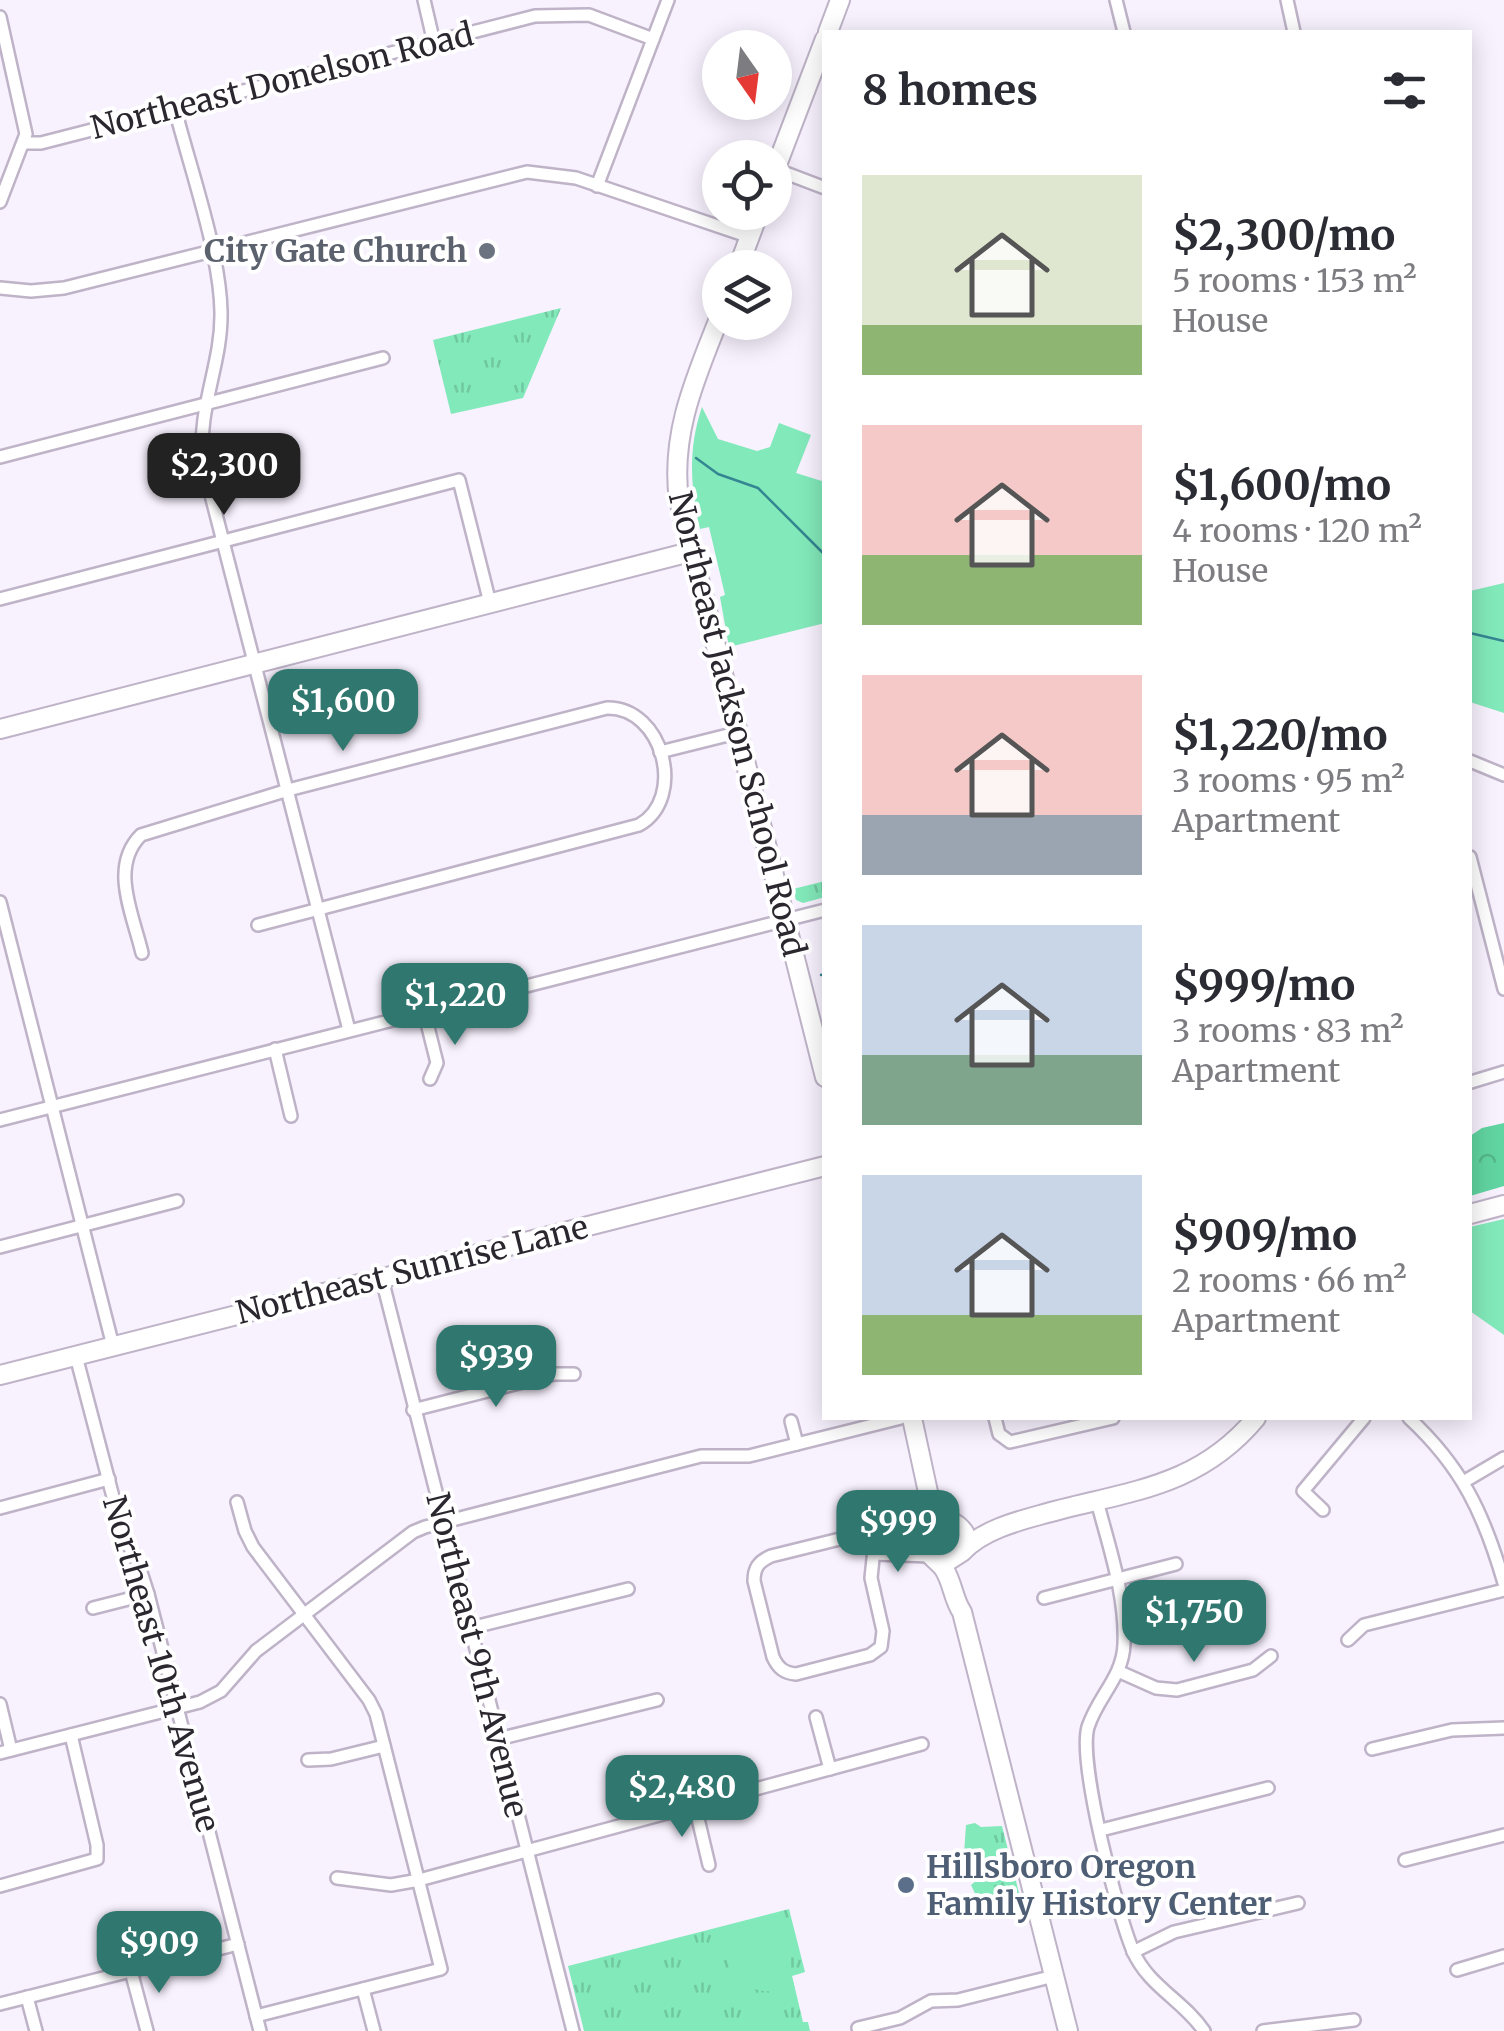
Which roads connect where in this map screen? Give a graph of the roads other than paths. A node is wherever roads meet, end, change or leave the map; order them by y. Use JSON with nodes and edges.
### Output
{"nodes":[{"id":1,"x":424,"y":0,"type":"edge"},
{"id":2,"x":668,"y":0,"type":"edge"},
{"id":3,"x":840,"y":0,"type":"edge"},
{"id":4,"x":1116,"y":0,"type":"edge"},
{"id":5,"x":1287,"y":0,"type":"edge"},
{"id":6,"x":0,"y":17,"type":"edge"},
{"id":7,"x":829,"y":30,"type":"edge"},
{"id":8,"x":1124,"y":30,"type":"edge"},
{"id":9,"x":1294,"y":30,"type":"edge"},
{"id":10,"x":653,"y":39,"type":"junction"},
{"id":11,"x":434,"y":43,"type":"junction"},
{"id":12,"x":822,"y":48,"type":"edge"},
{"id":13,"x":175,"y":108,"type":"junction"},
{"id":14,"x":787,"y":140,"type":"edge"},
{"id":15,"x":26,"y":143,"type":"junction"},
{"id":16,"x":792,"y":176,"type":"edge"},
{"id":17,"x":597,"y":186,"type":"junction"},
{"id":18,"x":822,"y":187,"type":"edge"},
{"id":19,"x":0,"y":202,"type":"edge"},
{"id":20,"x":753,"y":230,"type":"edge"},
{"id":21,"x":750,"y":237,"type":"junction"},
{"id":22,"x":211,"y":250,"type":"junction"},
{"id":23,"x":745,"y":250,"type":"edge"},
{"id":24,"x":0,"y":288,"type":"edge"},
{"id":25,"x":711,"y":340,"type":"edge"},
{"id":26,"x":383,"y":358,"type":"dead end"},
{"id":27,"x":204,"y":404,"type":"junction"},
{"id":28,"x":0,"y":457,"type":"edge"},
{"id":29,"x":223,"y":540,"type":"junction"},
{"id":30,"x":690,"y":552,"type":"junction"},
{"id":31,"x":0,"y":598,"type":"edge"},
{"id":32,"x":490,"y":603,"type":"junction"},
{"id":33,"x":254,"y":664,"type":"junction"},
{"id":34,"x":0,"y":730,"type":"edge"},
{"id":35,"x":736,"y":733,"type":"junction"},
{"id":36,"x":660,"y":752,"type":"junction"},
{"id":37,"x":1472,"y":762,"type":"edge"},
{"id":38,"x":1504,"y":775,"type":"edge"},
{"id":39,"x":288,"y":790,"type":"junction"},
{"id":40,"x":1472,"y":865,"type":"edge"},
{"id":41,"x":0,"y":902,"type":"edge"},
{"id":42,"x":318,"y":908,"type":"junction"},
{"id":43,"x":822,"y":911,"type":"edge"},
{"id":44,"x":784,"y":920,"type":"junction"},
{"id":45,"x":258,"y":925,"type":"dead end"},
{"id":46,"x":142,"y":952,"type":"dead end"},
{"id":47,"x":1504,"y":990,"type":"edge"},
{"id":48,"x":424,"y":1012,"type":"junction"},
{"id":49,"x":348,"y":1030,"type":"junction"},
{"id":50,"x":275,"y":1049,"type":"junction"},
{"id":51,"x":822,"y":1066,"type":"edge"},
{"id":52,"x":1504,"y":1072,"type":"edge"},
{"id":53,"x":430,"y":1079,"type":"dead end"},
{"id":54,"x":1472,"y":1082,"type":"edge"},
{"id":55,"x":52,"y":1106,"type":"junction"},
{"id":56,"x":292,"y":1116,"type":"dead end"},
{"id":57,"x":0,"y":1120,"type":"edge"},
{"id":58,"x":822,"y":1167,"type":"edge"},
{"id":59,"x":177,"y":1202,"type":"dead end"},
{"id":60,"x":1504,"y":1205,"type":"edge"},
{"id":61,"x":1472,"y":1213,"type":"edge"},
{"id":62,"x":82,"y":1226,"type":"junction"},
{"id":63,"x":0,"y":1248,"type":"edge"},
{"id":64,"x":382,"y":1279,"type":"junction"},
{"id":65,"x":113,"y":1346,"type":"junction"},
{"id":66,"x":76,"y":1356,"type":"junction"},
{"id":67,"x":574,"y":1374,"type":"dead end"},
{"id":68,"x":0,"y":1375,"type":"edge"},
{"id":69,"x":413,"y":1410,"type":"junction"},
{"id":70,"x":893,"y":1420,"type":"edge"},
{"id":71,"x":912,"y":1420,"type":"edge"},
{"id":72,"x":996,"y":1420,"type":"edge"},
{"id":73,"x":1106,"y":1420,"type":"edge"},
{"id":74,"x":1254,"y":1420,"type":"edge"},
{"id":75,"x":1362,"y":1420,"type":"edge"},
{"id":76,"x":1411,"y":1420,"type":"edge"},
{"id":77,"x":791,"y":1421,"type":"dead end"},
{"id":78,"x":796,"y":1444,"type":"junction"},
{"id":79,"x":921,"y":1454,"type":"junction"},
{"id":80,"x":1504,"y":1458,"type":"edge"},
{"id":81,"x":109,"y":1479,"type":"junction"},
{"id":82,"x":1465,"y":1481,"type":"junction"},
{"id":83,"x":1097,"y":1500,"type":"junction"},
{"id":84,"x":237,"y":1502,"type":"dead end"},
{"id":85,"x":0,"y":1508,"type":"edge"},
{"id":86,"x":1323,"y":1510,"type":"dead end"},
{"id":87,"x":444,"y":1521,"type":"junction"},
{"id":88,"x":1012,"y":1522,"type":"junction"},
{"id":89,"x":957,"y":1523,"type":"junction"},
{"id":90,"x":928,"y":1528,"type":"junction"},
{"id":91,"x":961,"y":1553,"type":"junction"},
{"id":92,"x":875,"y":1554,"type":"junction"},
{"id":93,"x":933,"y":1557,"type":"junction"},
{"id":94,"x":1176,"y":1564,"type":"dead end"},
{"id":95,"x":1117,"y":1581,"type":"junction"},
{"id":96,"x":1504,"y":1586,"type":"edge"},
{"id":97,"x":628,"y":1589,"type":"dead end"},
{"id":98,"x":148,"y":1594,"type":"junction"},
{"id":99,"x":1044,"y":1598,"type":"dead end"},
{"id":100,"x":93,"y":1608,"type":"dead end"},
{"id":101,"x":962,"y":1612,"type":"junction"},
{"id":102,"x":304,"y":1614,"type":"junction"},
{"id":103,"x":470,"y":1628,"type":"junction"},
{"id":104,"x":1348,"y":1640,"type":"dead end"},
{"id":105,"x":1271,"y":1656,"type":"dead end"},
{"id":106,"x":1120,"y":1672,"type":"junction"},
{"id":107,"x":657,"y":1700,"type":"dead end"},
{"id":108,"x":0,"y":1704,"type":"edge"},
{"id":109,"x":176,"y":1708,"type":"junction"},
{"id":110,"x":816,"y":1717,"type":"dead end"},
{"id":111,"x":1504,"y":1728,"type":"edge"},
{"id":112,"x":71,"y":1736,"type":"junction"},
{"id":113,"x":498,"y":1739,"type":"junction"},
{"id":114,"x":922,"y":1744,"type":"dead end"},
{"id":115,"x":384,"y":1746,"type":"junction"},
{"id":116,"x":1372,"y":1749,"type":"dead end"},
{"id":117,"x":6,"y":1751,"type":"edge"},
{"id":118,"x":308,"y":1760,"type":"dead end"},
{"id":119,"x":830,"y":1769,"type":"junction"},
{"id":120,"x":1268,"y":1788,"type":"dead end"},
{"id":121,"x":694,"y":1806,"type":"junction"},
{"id":122,"x":1101,"y":1830,"type":"junction"},
{"id":123,"x":1504,"y":1835,"type":"edge"},
{"id":124,"x":527,"y":1852,"type":"junction"},
{"id":125,"x":1405,"y":1860,"type":"dead end"},
{"id":126,"x":709,"y":1865,"type":"dead end"},
{"id":127,"x":337,"y":1878,"type":"dead end"},
{"id":128,"x":419,"y":1880,"type":"junction"},
{"id":129,"x":0,"y":1886,"type":"edge"},
{"id":130,"x":1298,"y":1902,"type":"dead end"},
{"id":131,"x":238,"y":1944,"type":"junction"},
{"id":132,"x":1133,"y":1952,"type":"junction"},
{"id":133,"x":1504,"y":1956,"type":"edge"},
{"id":134,"x":1457,"y":1970,"type":"dead end"},
{"id":135,"x":131,"y":1971,"type":"junction"},
{"id":136,"x":1054,"y":1976,"type":"junction"},
{"id":137,"x":363,"y":1988,"type":"junction"},
{"id":138,"x":27,"y":1997,"type":"junction"},
{"id":139,"x":0,"y":2004,"type":"edge"},
{"id":140,"x":256,"y":2016,"type":"junction"},
{"id":141,"x":1354,"y":2020,"type":"dead end"},
{"id":142,"x":858,"y":2028,"type":"dead end"},
{"id":143,"x":36,"y":2031,"type":"edge"},
{"id":144,"x":147,"y":2031,"type":"edge"},
{"id":145,"x":260,"y":2031,"type":"edge"},
{"id":146,"x":374,"y":2031,"type":"edge"},
{"id":147,"x":573,"y":2031,"type":"edge"},
{"id":148,"x":1068,"y":2031,"type":"edge"},
{"id":149,"x":1204,"y":2031,"type":"edge"},
{"id":150,"x":1263,"y":2031,"type":"edge"}],
"edges":[{"from":1,"to":11,"type":"street"},
{"from":2,"to":10,"type":"street"},
{"from":3,"to":7,"type":"street"},
{"from":4,"to":8,"type":"street"},
{"from":5,"to":9,"type":"street"},
{"from":6,"to":15,"type":"street"},
{"from":10,"to":11,"type":"street","name":"Northeast Donelson Road"},
{"from":10,"to":17,"type":"street"},
{"from":11,"to":13,"type":"street","name":"Northeast Donelson Road"},
{"from":12,"to":14,"type":"street"},
{"from":13,"to":15,"type":"street","name":"Northeast Donelson Road"},
{"from":13,"to":22,"type":"street"},
{"from":15,"to":19,"type":"street"},
{"from":16,"to":18,"type":"street"},
{"from":17,"to":21,"type":"street"},
{"from":17,"to":22,"type":"street"},
{"from":20,"to":21,"type":"street"},
{"from":21,"to":23,"type":"street"},
{"from":22,"to":24,"type":"street"},
{"from":22,"to":27,"type":"street"},
{"from":25,"to":30,"type":"street","name":"Northeast Jackson School Road"},
{"from":26,"to":27,"type":"street"},
{"from":27,"to":28,"type":"street"},
{"from":27,"to":29,"type":"street"},
{"from":29,"to":31,"type":"street"},
{"from":29,"to":32,"type":"street"},
{"from":29,"to":33,"type":"street"},
{"from":30,"to":32,"type":"street"},
{"from":30,"to":35,"type":"street","name":"Northeast Jackson School Road"},
{"from":32,"to":33,"type":"street"},
{"from":33,"to":34,"type":"street"},
{"from":33,"to":39,"type":"street"},
{"from":35,"to":36,"type":"street"},
{"from":35,"to":44,"type":"street","name":"Northeast Jackson School Road"},
{"from":36,"to":39,"type":"street"},
{"from":36,"to":42,"type":"street"},
{"from":37,"to":38,"type":"street"},
{"from":39,"to":42,"type":"street"},
{"from":39,"to":46,"type":"street"},
{"from":40,"to":47,"type":"street"},
{"from":41,"to":55,"type":"street"},
{"from":42,"to":45,"type":"street"},
{"from":42,"to":49,"type":"street"},
{"from":43,"to":44,"type":"street"},
{"from":44,"to":48,"type":"street"},
{"from":44,"to":51,"type":"street","name":"Northeast Jackson School Road"},
{"from":48,"to":49,"type":"street"},
{"from":48,"to":53,"type":"street"},
{"from":49,"to":50,"type":"street"},
{"from":50,"to":55,"type":"street"},
{"from":50,"to":56,"type":"street"},
{"from":52,"to":54,"type":"street"},
{"from":55,"to":57,"type":"street"},
{"from":55,"to":62,"type":"street"},
{"from":58,"to":64,"type":"street","name":"Northeast Sunrise Lane"},
{"from":59,"to":62,"type":"street"},
{"from":60,"to":61,"type":"street"},
{"from":62,"to":63,"type":"street"},
{"from":62,"to":65,"type":"street"},
{"from":64,"to":65,"type":"street","name":"Northeast Sunrise Lane"},
{"from":64,"to":69,"type":"street","name":"Northeast 9th Avenue"},
{"from":65,"to":66,"type":"street","name":"Northeast Sunrise Lane"},
{"from":66,"to":68,"type":"street","name":"Northeast Sunrise Lane"},
{"from":66,"to":81,"type":"street","name":"Northeast 10th Avenue"},
{"from":67,"to":69,"type":"street"},
{"from":69,"to":87,"type":"street","name":"Northeast 9th Avenue"},
{"from":70,"to":78,"type":"street"},
{"from":71,"to":79,"type":"street"},
{"from":72,"to":73,"type":"street"},
{"from":74,"to":83,"type":"street"},
{"from":75,"to":86,"type":"street"},
{"from":76,"to":82,"type":"street"},
{"from":77,"to":78,"type":"street"},
{"from":78,"to":87,"type":"street"},
{"from":79,"to":89,"type":"street"},
{"from":79,"to":90,"type":"street"},
{"from":80,"to":82,"type":"street"},
{"from":81,"to":85,"type":"street"},
{"from":81,"to":98,"type":"street","name":"Northeast 10th Avenue"},
{"from":82,"to":96,"type":"street"},
{"from":83,"to":88,"type":"street"},
{"from":83,"to":95,"type":"street"},
{"from":84,"to":102,"type":"street"},
{"from":87,"to":102,"type":"street"},
{"from":87,"to":103,"type":"street","name":"Northeast 9th Avenue"},
{"from":88,"to":89,"type":"street"},
{"from":88,"to":91,"type":"street"},
{"from":89,"to":90,"type":"street"},
{"from":89,"to":91,"type":"street"},
{"from":90,"to":92,"type":"street"},
{"from":90,"to":93,"type":"street"},
{"from":91,"to":93,"type":"street"},
{"from":91,"to":101,"type":"street"},
{"from":92,"to":92,"type":"street"},
{"from":92,"to":93,"type":"street"},
{"from":93,"to":101,"type":"street"},
{"from":94,"to":95,"type":"street"},
{"from":95,"to":99,"type":"street"},
{"from":95,"to":106,"type":"street"},
{"from":96,"to":104,"type":"street"},
{"from":97,"to":103,"type":"street"},
{"from":98,"to":100,"type":"street"},
{"from":98,"to":109,"type":"street","name":"Northeast 10th Avenue"},
{"from":101,"to":136,"type":"street"},
{"from":102,"to":109,"type":"street"},
{"from":102,"to":115,"type":"street"},
{"from":103,"to":113,"type":"street","name":"Northeast 9th Avenue"},
{"from":105,"to":106,"type":"street"},
{"from":106,"to":122,"type":"street"},
{"from":107,"to":113,"type":"street"},
{"from":108,"to":117,"type":"street"},
{"from":109,"to":112,"type":"street"},
{"from":109,"to":131,"type":"street","name":"Northeast 10th Avenue"},
{"from":110,"to":119,"type":"street"},
{"from":111,"to":116,"type":"street"},
{"from":112,"to":117,"type":"street"},
{"from":112,"to":129,"type":"street"},
{"from":113,"to":124,"type":"street","name":"Northeast 9th Avenue"},
{"from":114,"to":119,"type":"street"},
{"from":115,"to":118,"type":"street"},
{"from":115,"to":128,"type":"street"},
{"from":119,"to":121,"type":"street"},
{"from":120,"to":122,"type":"street"},
{"from":121,"to":124,"type":"street"},
{"from":121,"to":126,"type":"street"},
{"from":122,"to":132,"type":"street"},
{"from":123,"to":125,"type":"street"},
{"from":124,"to":128,"type":"street"},
{"from":124,"to":147,"type":"street","name":"Northeast 9th Avenue"},
{"from":127,"to":128,"type":"street"},
{"from":128,"to":137,"type":"street"},
{"from":130,"to":132,"type":"street"},
{"from":131,"to":135,"type":"street"},
{"from":131,"to":140,"type":"street","name":"Northeast 10th Avenue"},
{"from":132,"to":149,"type":"street"},
{"from":133,"to":134,"type":"street"},
{"from":135,"to":138,"type":"street"},
{"from":135,"to":144,"type":"street"},
{"from":136,"to":142,"type":"street"},
{"from":136,"to":148,"type":"street"},
{"from":137,"to":140,"type":"street"},
{"from":137,"to":146,"type":"street"},
{"from":138,"to":139,"type":"street"},
{"from":138,"to":143,"type":"street"},
{"from":140,"to":145,"type":"street","name":"Northeast 10th Avenue"},
{"from":141,"to":150,"type":"street"}]}
